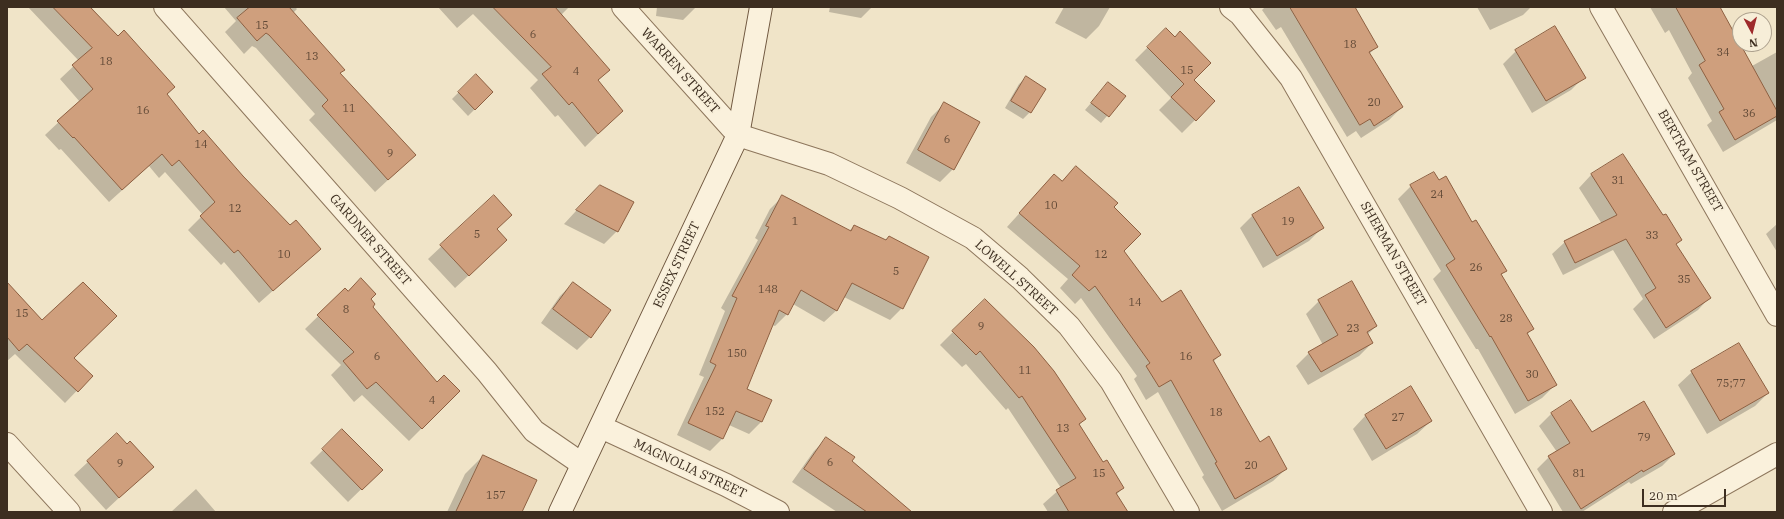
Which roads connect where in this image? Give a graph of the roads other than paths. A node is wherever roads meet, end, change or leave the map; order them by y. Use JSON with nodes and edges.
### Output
{"nodes":[{"id":1,"x":165,"y":7,"type":"edge"},
{"id":2,"x":623,"y":7,"type":"edge"},
{"id":3,"x":761,"y":7,"type":"edge"},
{"id":4,"x":1231,"y":7,"type":"edge"},
{"id":5,"x":1602,"y":7,"type":"edge"},
{"id":6,"x":738,"y":135,"type":"junction"},
{"id":7,"x":1777,"y":315,"type":"edge"},
{"id":8,"x":601,"y":427,"type":"junction"},
{"id":9,"x":7,"y":444,"type":"edge"},
{"id":10,"x":1777,"y":454,"type":"edge"},
{"id":11,"x":582,"y":464,"type":"junction"},
{"id":12,"x":69,"y":512,"type":"edge"},
{"id":13,"x":560,"y":512,"type":"edge"},
{"id":14,"x":778,"y":512,"type":"edge"},
{"id":15,"x":1188,"y":512,"type":"edge"},
{"id":16,"x":1541,"y":512,"type":"edge"},
{"id":17,"x":1674,"y":512,"type":"edge"}],
"edges":[{"from":1,"to":11,"type":"street","name":"GARDNER STREET"},
{"from":2,"to":6,"type":"street","name":"WARREN STREET"},
{"from":3,"to":6,"type":"street","name":"ESSEX STREET"},
{"from":4,"to":16,"type":"street","name":"SHERMAN STREET"},
{"from":5,"to":7,"type":"street","name":"BERTRAM STREET"},
{"from":6,"to":8,"type":"street","name":"ESSEX STREET"},
{"from":6,"to":15,"type":"street","name":"LOWELL STREET"},
{"from":8,"to":11,"type":"street","name":"ESSEX STREET"},
{"from":8,"to":14,"type":"street","name":"MAGNOLIA STREET"},
{"from":9,"to":12,"type":"street"},
{"from":10,"to":17,"type":"street"},
{"from":11,"to":13,"type":"street","name":"ESSEX STREET"}]}
